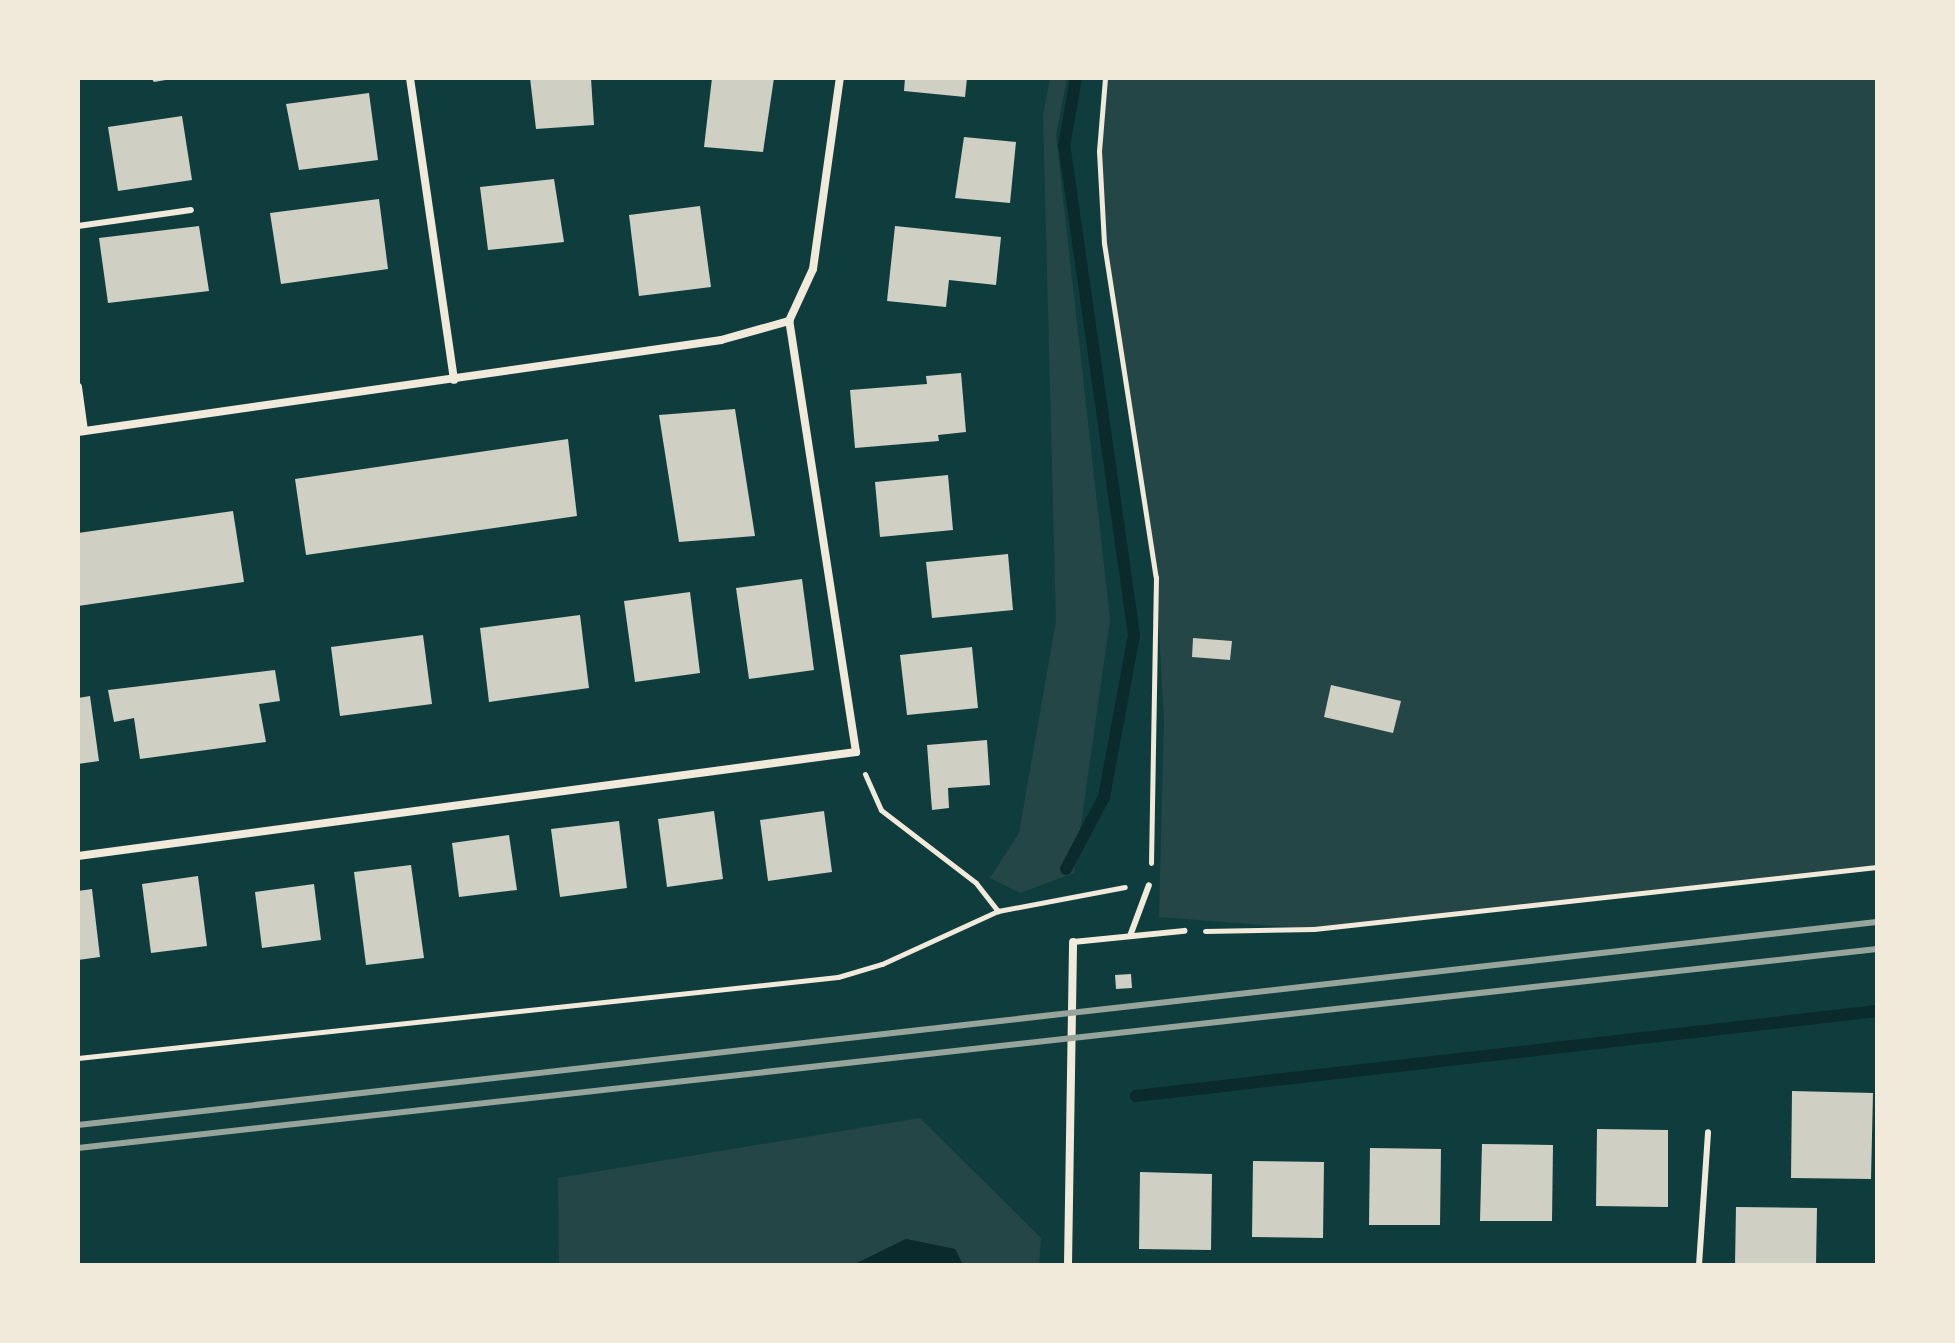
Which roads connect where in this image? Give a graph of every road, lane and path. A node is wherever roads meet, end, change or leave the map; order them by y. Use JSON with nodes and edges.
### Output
{"nodes":[{"id":1,"x":410,"y":78,"type":"edge"},
{"id":2,"x":840,"y":78,"type":"edge"},
{"id":3,"x":1105,"y":78,"type":"edge"},
{"id":4,"x":191,"y":210,"type":"dead end"},
{"id":5,"x":78,"y":226,"type":"edge"},
{"id":6,"x":789,"y":321,"type":"junction"},
{"id":7,"x":454,"y":380,"type":"junction"},
{"id":8,"x":78,"y":387,"type":"edge"},
{"id":9,"x":81,"y":431,"type":"edge"},
{"id":10,"x":856,"y":752,"type":"junction"},
{"id":11,"x":78,"y":856,"type":"edge"},
{"id":12,"x":1877,"y":867,"type":"edge"},
{"id":13,"x":1149,"y":885,"type":"junction"},
{"id":14,"x":998,"y":911,"type":"junction"},
{"id":15,"x":1184,"y":931,"type":"joint"},
{"id":16,"x":1130,"y":936,"type":"junction"},
{"id":17,"x":1073,"y":942,"type":"joint"},
{"id":18,"x":78,"y":1058,"type":"edge"},
{"id":19,"x":1708,"y":1132,"type":"dead end"},
{"id":20,"x":1068,"y":1265,"type":"edge"},
{"id":21,"x":1699,"y":1265,"type":"edge"}],
"edges":[{"from":1,"to":7,"type":"street"},
{"from":2,"to":6,"type":"street"},
{"from":3,"to":13,"type":"path"},
{"from":4,"to":5,"type":"lane"},
{"from":6,"to":7,"type":"street"},
{"from":6,"to":10,"type":"street"},
{"from":7,"to":9,"type":"street"},
{"from":8,"to":9,"type":"street"},
{"from":10,"to":11,"type":"street"},
{"from":10,"to":14,"type":"path"},
{"from":12,"to":15,"type":"path"},
{"from":13,"to":14,"type":"path"},
{"from":13,"to":16,"type":"lane"},
{"from":14,"to":18,"type":"path"},
{"from":15,"to":16,"type":"lane"},
{"from":16,"to":17,"type":"lane"},
{"from":17,"to":20,"type":"street"},
{"from":19,"to":21,"type":"lane"}]}
